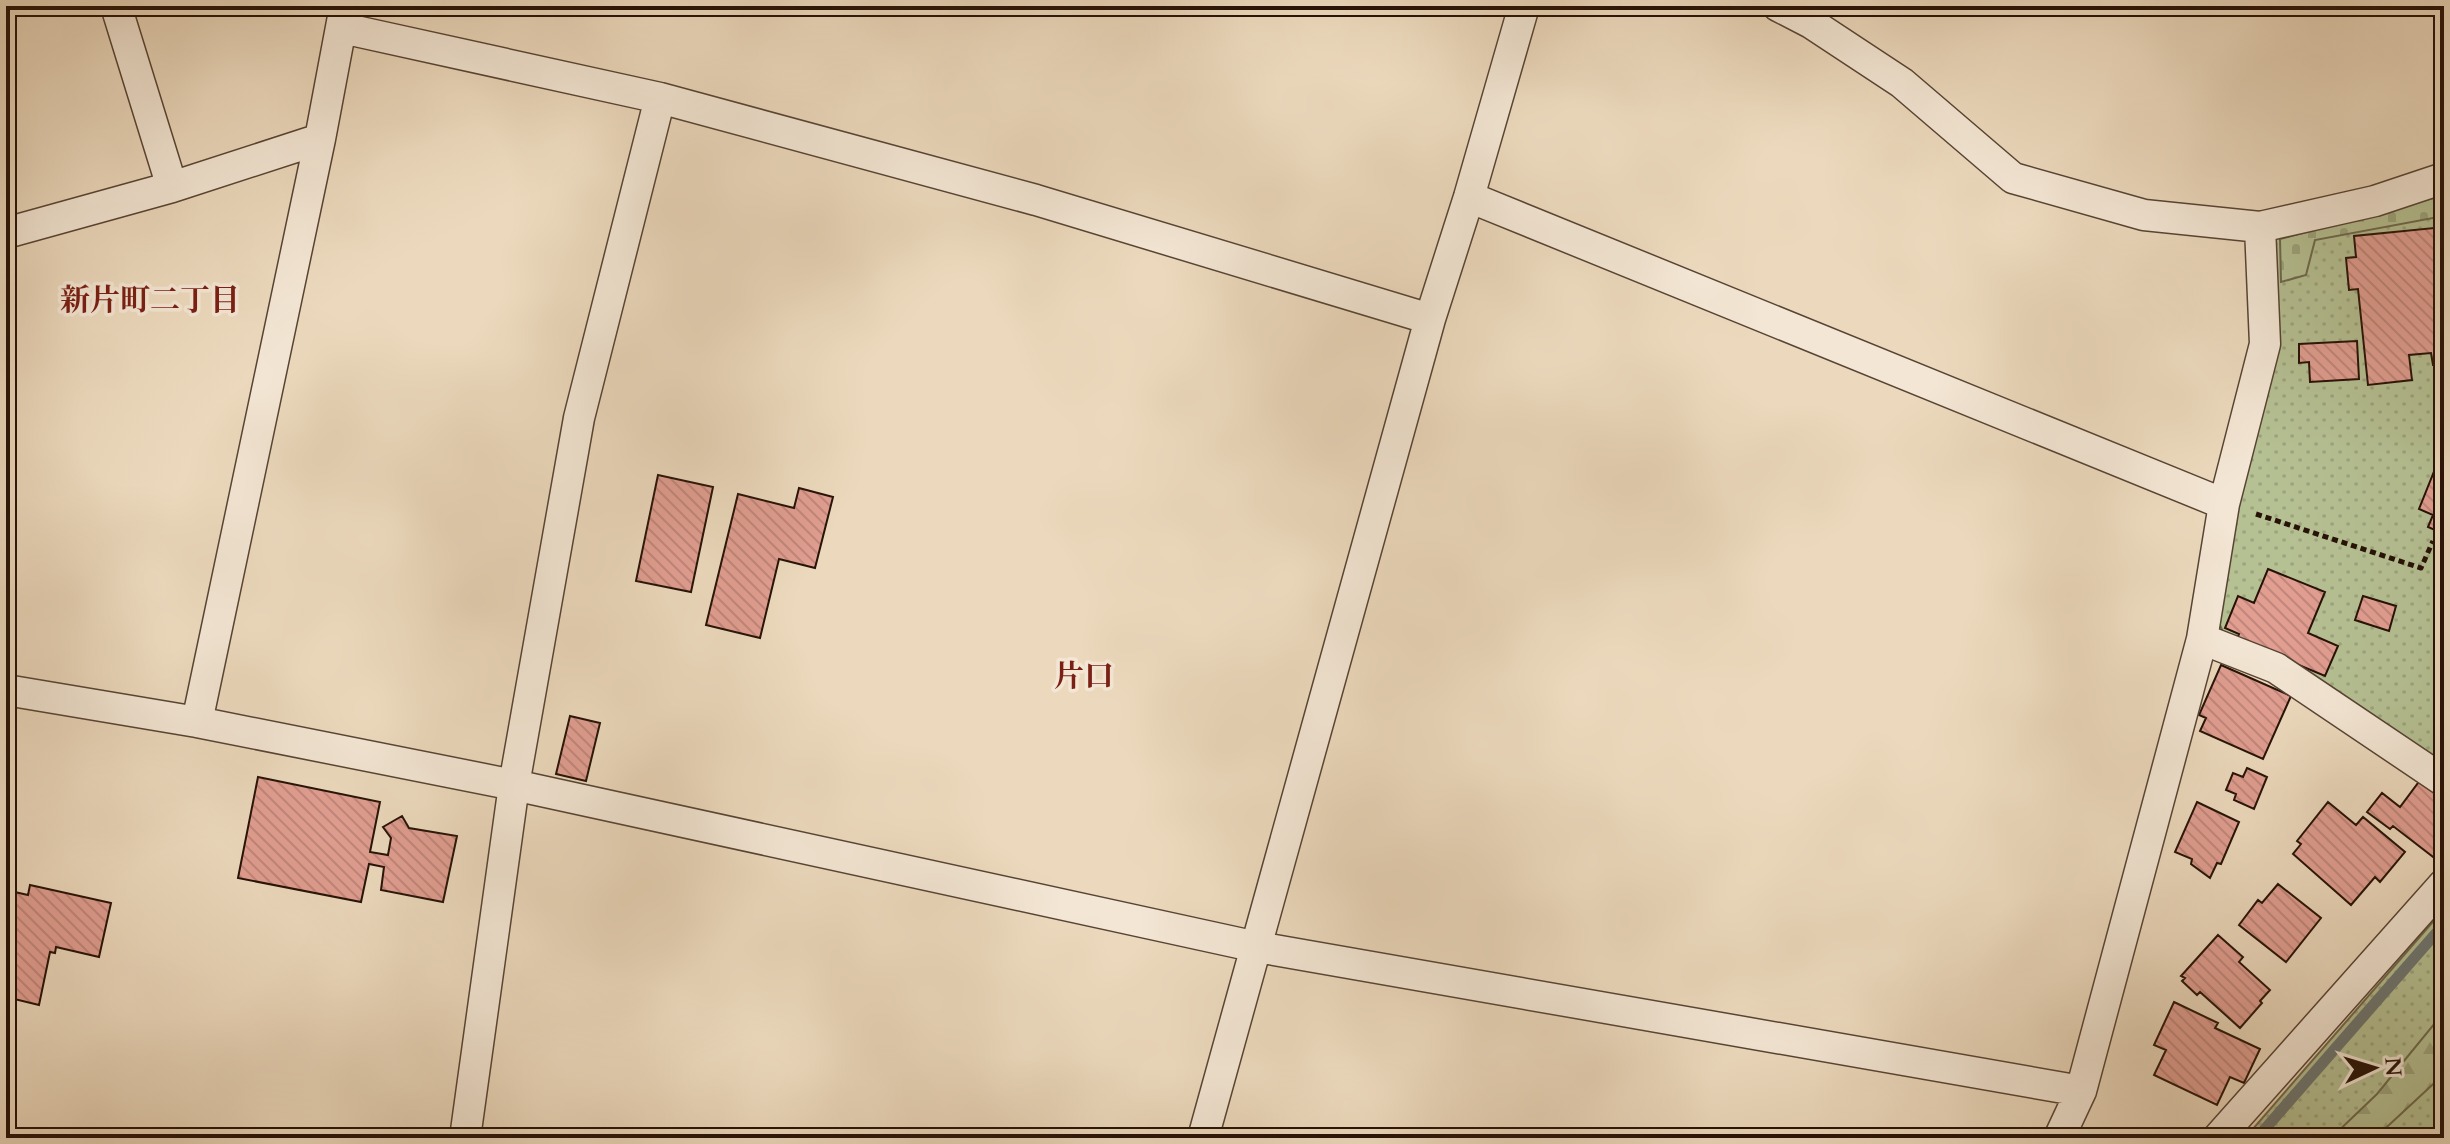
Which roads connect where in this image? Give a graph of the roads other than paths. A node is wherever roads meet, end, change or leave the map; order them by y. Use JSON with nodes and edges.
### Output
{"nodes":[{"id":1,"x":116,"y":6,"type":"edge"},
{"id":2,"x":1524,"y":6,"type":"edge"},
{"id":3,"x":1778,"y":6,"type":"edge"},
{"id":4,"x":344,"y":17,"type":"edge"},
{"id":5,"x":660,"y":98,"type":"junction"},
{"id":6,"x":320,"y":139,"type":"junction"},
{"id":7,"x":2444,"y":178,"type":"edge"},
{"id":8,"x":172,"y":187,"type":"junction"},
{"id":9,"x":1469,"y":197,"type":"junction"},
{"id":10,"x":2260,"y":227,"type":"junction"},
{"id":11,"x":6,"y":233,"type":"edge"},
{"id":12,"x":1430,"y":319,"type":"junction"},
{"id":13,"x":2224,"y":504,"type":"junction"},
{"id":14,"x":2202,"y":639,"type":"junction"},
{"id":15,"x":6,"y":690,"type":"edge"},
{"id":16,"x":197,"y":722,"type":"junction"},
{"id":17,"x":2444,"y":781,"type":"edge"},
{"id":18,"x":514,"y":785,"type":"junction"},
{"id":19,"x":2444,"y":884,"type":"edge"},
{"id":20,"x":1257,"y":947,"type":"junction"},
{"id":21,"x":2081,"y":1091,"type":"junction"},
{"id":22,"x":465,"y":1138,"type":"edge"},
{"id":23,"x":1203,"y":1138,"type":"edge"},
{"id":24,"x":2059,"y":1138,"type":"edge"},
{"id":25,"x":2218,"y":1138,"type":"edge"}],
"edges":[{"from":1,"to":8,"type":"street"},
{"from":2,"to":9,"type":"street"},
{"from":3,"to":10,"type":"street"},
{"from":4,"to":5,"type":"street"},
{"from":4,"to":6,"type":"street"},
{"from":5,"to":12,"type":"street"},
{"from":5,"to":18,"type":"street"},
{"from":6,"to":8,"type":"street"},
{"from":6,"to":16,"type":"street"},
{"from":7,"to":10,"type":"street"},
{"from":8,"to":11,"type":"street"},
{"from":9,"to":12,"type":"street"},
{"from":9,"to":13,"type":"street"},
{"from":10,"to":13,"type":"street"},
{"from":12,"to":20,"type":"street"},
{"from":13,"to":14,"type":"street"},
{"from":14,"to":17,"type":"street"},
{"from":14,"to":21,"type":"street"},
{"from":15,"to":16,"type":"street"},
{"from":16,"to":18,"type":"street"},
{"from":18,"to":20,"type":"street"},
{"from":18,"to":22,"type":"street"},
{"from":19,"to":25,"type":"street"},
{"from":20,"to":21,"type":"street"},
{"from":20,"to":23,"type":"street"},
{"from":21,"to":24,"type":"street"}]}
